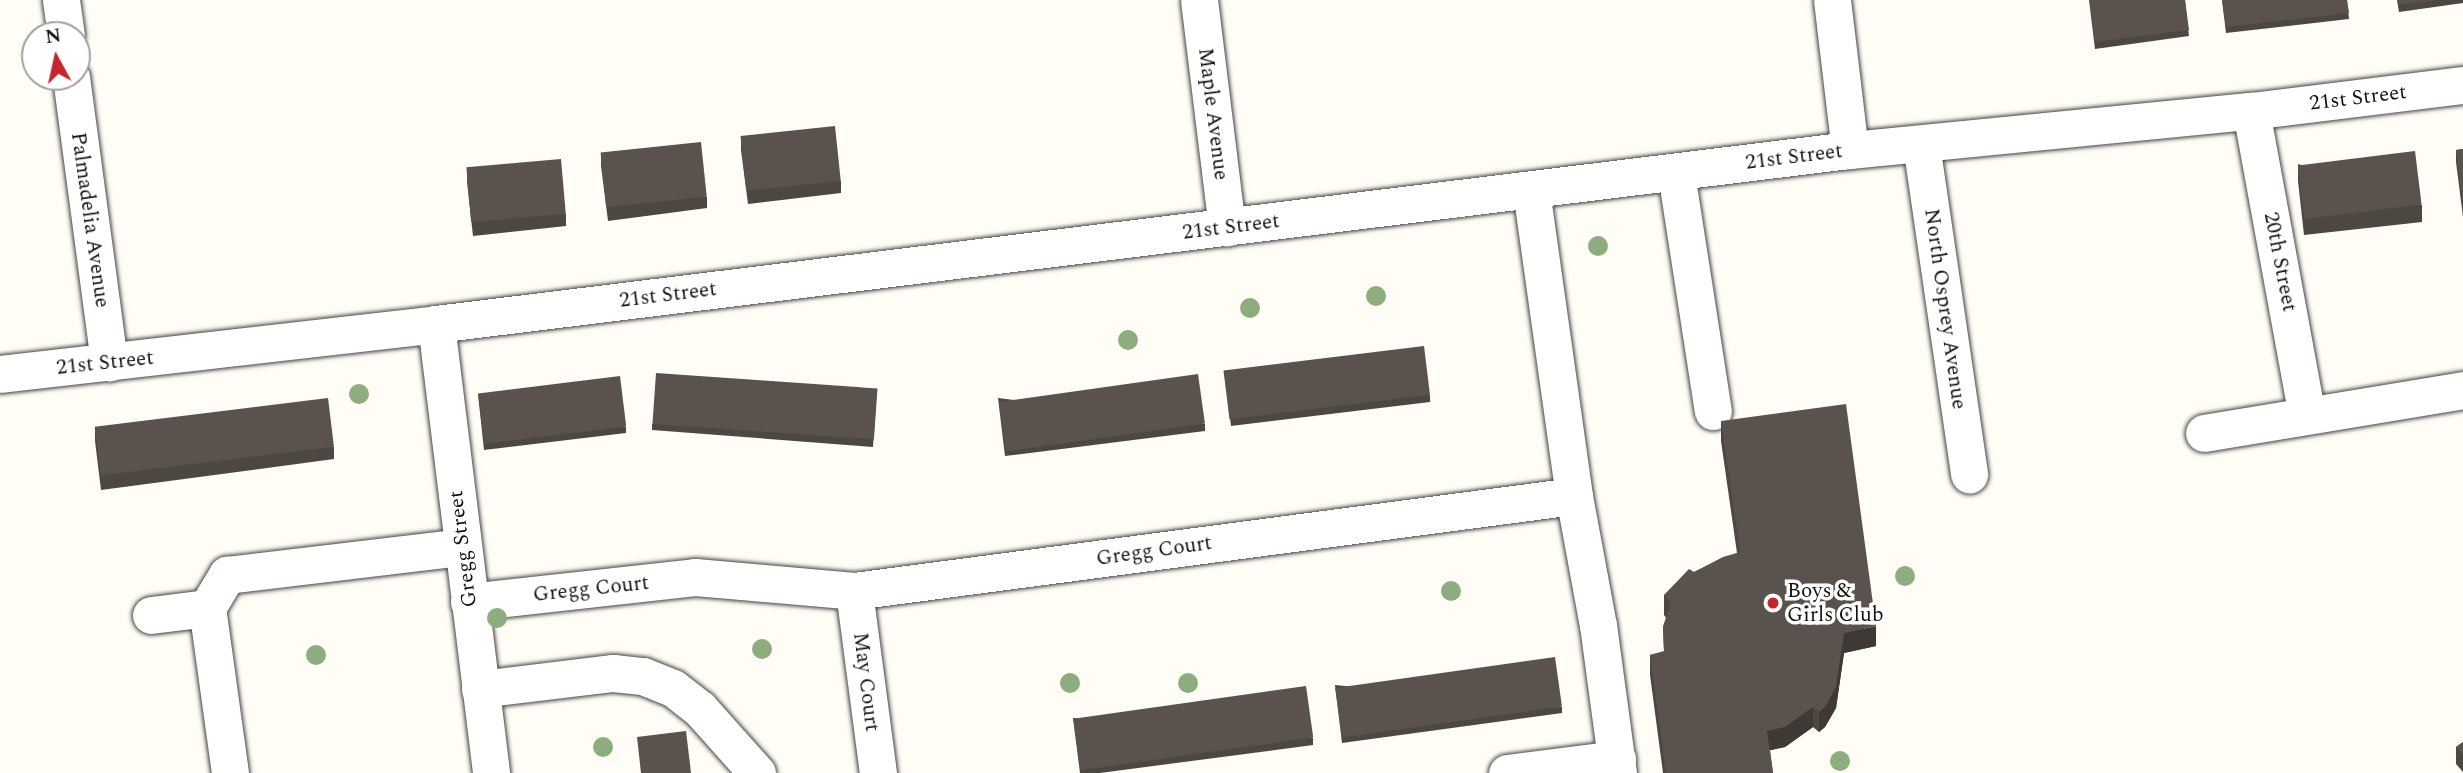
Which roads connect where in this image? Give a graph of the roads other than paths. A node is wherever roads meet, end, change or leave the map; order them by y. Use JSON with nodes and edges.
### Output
{"nodes":[{"id":1,"x":61,"y":0,"type":"edge"},
{"id":2,"x":1199,"y":0,"type":"edge"},
{"id":3,"x":1832,"y":0,"type":"edge"},
{"id":4,"x":64,"y":21,"type":"edge"},
{"id":5,"x":2463,"y":85,"type":"edge"},
{"id":6,"x":73,"y":91,"type":"edge"},
{"id":7,"x":2251,"y":111,"type":"junction"},
{"id":8,"x":1921,"y":144,"type":"junction"},
{"id":9,"x":1850,"y":150,"type":"junction"},
{"id":10,"x":1676,"y":173,"type":"junction"},
{"id":11,"x":1531,"y":190,"type":"junction"},
{"id":12,"x":1227,"y":227,"type":"junction"},
{"id":13,"x":436,"y":324,"type":"junction"},
{"id":14,"x":109,"y":362,"type":"junction"},
{"id":15,"x":0,"y":374,"type":"edge"},
{"id":16,"x":2463,"y":390,"type":"edge"},
{"id":17,"x":1713,"y":411,"type":"dead end"},
{"id":18,"x":2307,"y":415,"type":"junction"},
{"id":19,"x":2204,"y":433,"type":"dead end"},
{"id":20,"x":1969,"y":475,"type":"dead end"},
{"id":21,"x":1574,"y":496,"type":"junction"},
{"id":22,"x":463,"y":547,"type":"junction"},
{"id":23,"x":854,"y":591,"type":"junction"},
{"id":24,"x":469,"y":602,"type":"junction"},
{"id":25,"x":207,"y":608,"type":"junction"},
{"id":26,"x":151,"y":615,"type":"dead end"},
{"id":27,"x":480,"y":690,"type":"junction"},
{"id":28,"x":1617,"y":766,"type":"edge"},
{"id":29,"x":230,"y":773,"type":"edge"},
{"id":30,"x":491,"y":773,"type":"edge"},
{"id":31,"x":758,"y":773,"type":"edge"},
{"id":32,"x":878,"y":773,"type":"edge"},
{"id":33,"x":1507,"y":773,"type":"edge"}],
"edges":[{"from":1,"to":4,"type":"street"},
{"from":2,"to":12,"type":"street","name":"Maple Avenue"},
{"from":3,"to":9,"type":"street"},
{"from":5,"to":7,"type":"street","name":"21st Street"},
{"from":6,"to":14,"type":"street","name":"Palmadelia Avenue"},
{"from":7,"to":8,"type":"street","name":"21st Street"},
{"from":7,"to":18,"type":"street","name":"20th Street"},
{"from":8,"to":9,"type":"street","name":"21st Street"},
{"from":8,"to":20,"type":"street","name":"North Osprey Avenue"},
{"from":9,"to":10,"type":"street","name":"21st Street"},
{"from":10,"to":11,"type":"street","name":"21st Street"},
{"from":10,"to":17,"type":"street"},
{"from":11,"to":12,"type":"street","name":"21st Street"},
{"from":11,"to":21,"type":"street"},
{"from":12,"to":13,"type":"street","name":"21st Street"},
{"from":13,"to":14,"type":"street","name":"21st Street"},
{"from":13,"to":22,"type":"street","name":"Gregg Street"},
{"from":14,"to":15,"type":"street","name":"21st Street"},
{"from":16,"to":18,"type":"street"},
{"from":18,"to":19,"type":"street"},
{"from":21,"to":23,"type":"street","name":"Gregg Court"},
{"from":21,"to":28,"type":"street"},
{"from":22,"to":24,"type":"street","name":"Gregg Street"},
{"from":22,"to":25,"type":"street"},
{"from":23,"to":24,"type":"street","name":"Gregg Court"},
{"from":23,"to":32,"type":"street","name":"May Court"},
{"from":24,"to":27,"type":"street","name":"Gregg Street"},
{"from":25,"to":26,"type":"street"},
{"from":25,"to":29,"type":"street"},
{"from":27,"to":30,"type":"street","name":"Gregg Street"},
{"from":27,"to":31,"type":"street"},
{"from":28,"to":33,"type":"street"}]}
